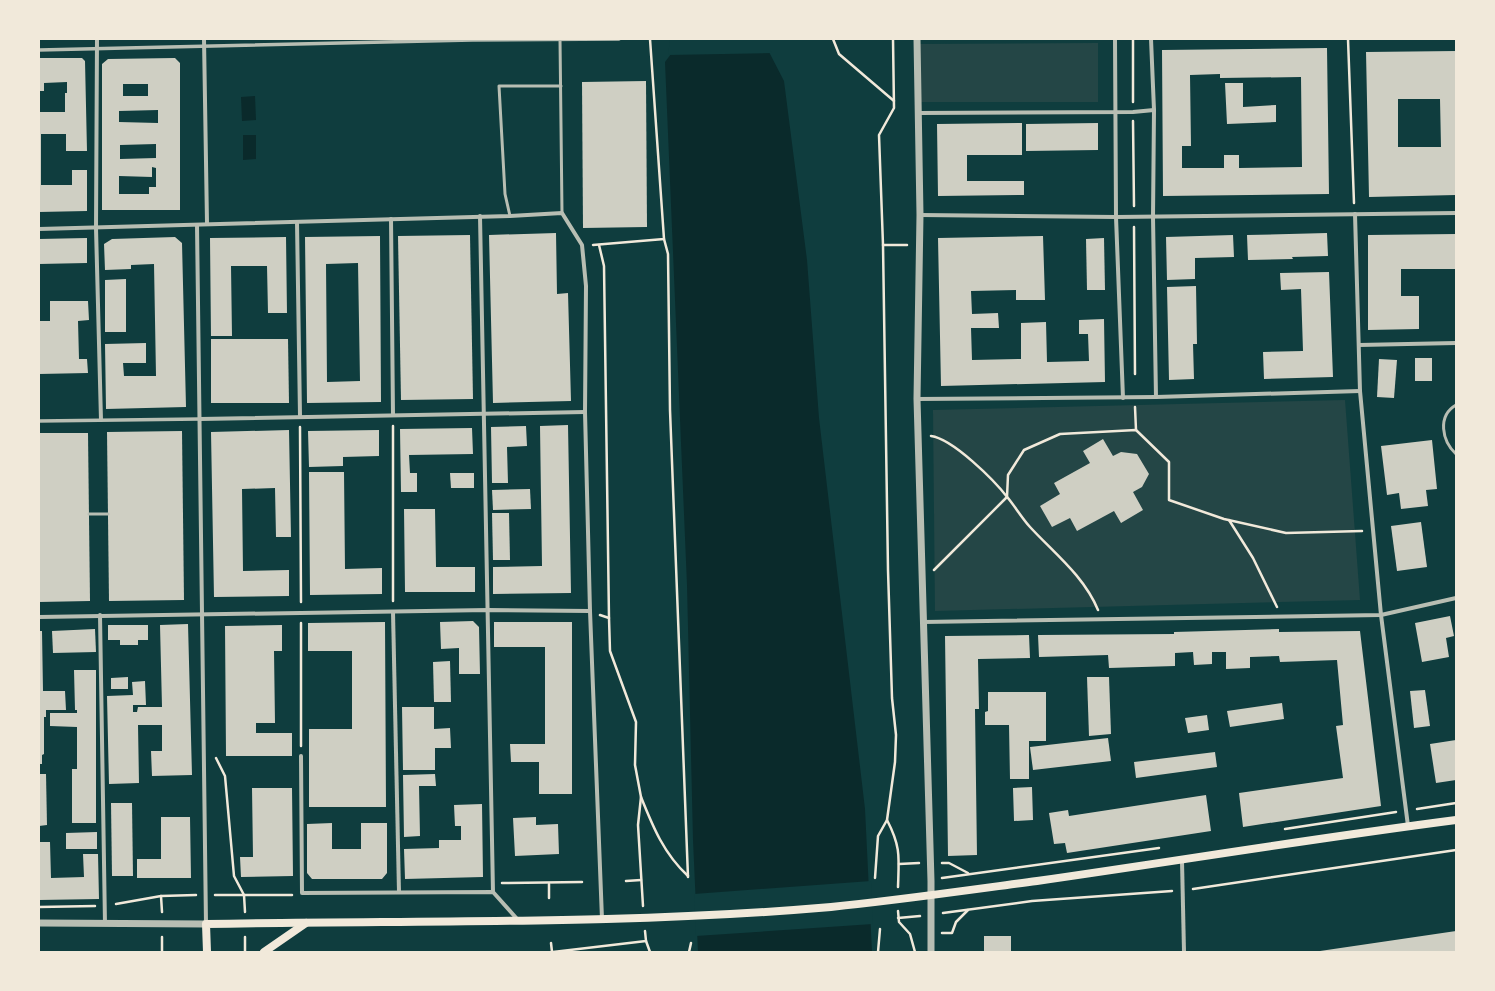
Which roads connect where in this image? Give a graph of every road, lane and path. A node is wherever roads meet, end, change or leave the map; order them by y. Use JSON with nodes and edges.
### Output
{"nodes":[{"id":1,"x":97,"y":39,"type":"edge"},
{"id":2,"x":204,"y":39,"type":"edge"},
{"id":3,"x":619,"y":39,"type":"edge"},
{"id":4,"x":650,"y":39,"type":"edge"},
{"id":5,"x":833,"y":39,"type":"edge"},
{"id":6,"x":892,"y":39,"type":"edge"},
{"id":7,"x":917,"y":39,"type":"edge"},
{"id":8,"x":1115,"y":39,"type":"edge"},
{"id":9,"x":1151,"y":39,"type":"edge"},
{"id":10,"x":1348,"y":39,"type":"edge"},
{"id":11,"x":560,"y":40,"type":"edge"},
{"id":12,"x":204,"y":46,"type":"junction"},
{"id":13,"x":97,"y":49,"type":"junction"},
{"id":14,"x":39,"y":50,"type":"edge"},
{"id":15,"x":561,"y":86,"type":"junction"},
{"id":16,"x":895,"y":101,"type":"junction"},
{"id":17,"x":1154,"y":110,"type":"junction"},
{"id":18,"x":1116,"y":112,"type":"junction"},
{"id":19,"x":919,"y":113,"type":"junction"},
{"id":20,"x":1456,"y":212,"type":"edge"},
{"id":21,"x":562,"y":213,"type":"junction"},
{"id":22,"x":1355,"y":214,"type":"junction"},
{"id":23,"x":920,"y":215,"type":"junction"},
{"id":24,"x":480,"y":216,"type":"junction"},
{"id":25,"x":510,"y":216,"type":"junction"},
{"id":26,"x":1153,"y":217,"type":"junction"},
{"id":27,"x":1116,"y":218,"type":"junction"},
{"id":28,"x":391,"y":219,"type":"junction"},
{"id":29,"x":297,"y":222,"type":"junction"},
{"id":30,"x":207,"y":223,"type":"junction"},
{"id":31,"x":197,"y":224,"type":"junction"},
{"id":32,"x":96,"y":228,"type":"junction"},
{"id":33,"x":39,"y":229,"type":"edge"},
{"id":34,"x":664,"y":239,"type":"junction"},
{"id":35,"x":582,"y":245,"type":"junction"},
{"id":36,"x":599,"y":245,"type":"junction"},
{"id":37,"x":883,"y":245,"type":"junction"},
{"id":38,"x":920,"y":245,"type":"junction"},
{"id":39,"x":1456,"y":343,"type":"edge"},
{"id":40,"x":1359,"y":345,"type":"junction"},
{"id":41,"x":1360,"y":391,"type":"junction"},
{"id":42,"x":1156,"y":397,"type":"junction"},
{"id":43,"x":1124,"y":398,"type":"junction"},
{"id":44,"x":1135,"y":398,"type":"junction"},
{"id":45,"x":917,"y":399,"type":"junction"},
{"id":46,"x":1456,"y":405,"type":"edge"},
{"id":47,"x":584,"y":412,"type":"junction"},
{"id":48,"x":484,"y":414,"type":"junction"},
{"id":49,"x":393,"y":415,"type":"junction"},
{"id":50,"x":300,"y":416,"type":"junction"},
{"id":51,"x":200,"y":419,"type":"junction"},
{"id":52,"x":101,"y":420,"type":"junction"},
{"id":53,"x":39,"y":421,"type":"edge"},
{"id":54,"x":1136,"y":430,"type":"junction"},
{"id":55,"x":918,"y":435,"type":"junction"},
{"id":56,"x":1456,"y":454,"type":"edge"},
{"id":57,"x":1007,"y":497,"type":"junction"},
{"id":58,"x":89,"y":514,"type":"dead end"},
{"id":59,"x":108,"y":514,"type":"dead end"},
{"id":60,"x":1229,"y":520,"type":"junction"},
{"id":61,"x":1373,"y":531,"type":"junction"},
{"id":62,"x":921,"y":583,"type":"junction"},
{"id":63,"x":1456,"y":598,"type":"edge"},
{"id":64,"x":488,"y":610,"type":"junction"},
{"id":65,"x":590,"y":611,"type":"junction"},
{"id":66,"x":301,"y":612,"type":"junction"},
{"id":67,"x":393,"y":612,"type":"junction"},
{"id":68,"x":202,"y":613,"type":"junction"},
{"id":69,"x":100,"y":615,"type":"junction"},
{"id":70,"x":1381,"y":615,"type":"junction"},
{"id":71,"x":1282,"y":616,"type":"junction"},
{"id":72,"x":39,"y":617,"type":"edge"},
{"id":73,"x":609,"y":618,"type":"junction"},
{"id":74,"x":1102,"y":621,"type":"junction"},
{"id":75,"x":923,"y":622,"type":"junction"},
{"id":76,"x":216,"y":752,"type":"dead end"},
{"id":77,"x":301,"y":756,"type":"joint"},
{"id":78,"x":641,"y":797,"type":"junction"},
{"id":79,"x":1456,"y":803,"type":"edge"},
{"id":80,"x":1406,"y":811,"type":"junction"},
{"id":81,"x":887,"y":820,"type":"junction"},
{"id":82,"x":1456,"y":820,"type":"edge"},
{"id":83,"x":1408,"y":826,"type":"junction"},
{"id":84,"x":1281,"y":830,"type":"dead end"},
{"id":85,"x":1163,"y":847,"type":"dead end"},
{"id":86,"x":1456,"y":850,"type":"edge"},
{"id":87,"x":1182,"y":861,"type":"junction"},
{"id":88,"x":969,"y":873,"type":"dead end"},
{"id":89,"x":875,"y":878,"type":"dead end"},
{"id":90,"x":641,"y":880,"type":"junction"},
{"id":91,"x":626,"y":881,"type":"dead end"},
{"id":92,"x":582,"y":882,"type":"dead end"},
{"id":93,"x":492,"y":883,"type":"junction"},
{"id":94,"x":549,"y":884,"type":"junction"},
{"id":95,"x":898,"y":886,"type":"dead end"},
{"id":96,"x":1182,"y":890,"type":"junction"},
{"id":97,"x":399,"y":892,"type":"junction"},
{"id":98,"x":492,"y":892,"type":"junction"},
{"id":99,"x":302,"y":893,"type":"junction"},
{"id":100,"x":206,"y":895,"type":"junction"},
{"id":101,"x":244,"y":895,"type":"junction"},
{"id":102,"x":930,"y":896,"type":"junction"},
{"id":103,"x":549,"y":898,"type":"dead end"},
{"id":104,"x":105,"y":906,"type":"junction"},
{"id":105,"x":39,"y":907,"type":"edge"},
{"id":106,"x":969,"y":910,"type":"dead end"},
{"id":107,"x":643,"y":918,"type":"junction"},
{"id":108,"x":898,"y":918,"type":"dead end"},
{"id":109,"x":602,"y":919,"type":"junction"},
{"id":110,"x":520,"y":922,"type":"junction"},
{"id":111,"x":39,"y":923,"type":"edge"},
{"id":112,"x":307,"y":923,"type":"junction"},
{"id":113,"x":105,"y":924,"type":"junction"},
{"id":114,"x":206,"y":924,"type":"junction"},
{"id":115,"x":880,"y":930,"type":"dead end"},
{"id":116,"x":646,"y":940,"type":"junction"},
{"id":117,"x":551,"y":943,"type":"dead end"},
{"id":118,"x":691,"y":943,"type":"dead end"},
{"id":119,"x":207,"y":952,"type":"edge"},
{"id":120,"x":264,"y":952,"type":"edge"},
{"id":121,"x":553,"y":952,"type":"edge"},
{"id":122,"x":650,"y":952,"type":"edge"},
{"id":123,"x":689,"y":952,"type":"edge"},
{"id":124,"x":878,"y":952,"type":"edge"},
{"id":125,"x":915,"y":952,"type":"edge"},
{"id":126,"x":931,"y":952,"type":"edge"},
{"id":127,"x":1184,"y":952,"type":"edge"}],
"edges":[{"from":1,"to":13,"type":"street"},
{"from":2,"to":12,"type":"street"},
{"from":3,"to":11,"type":"street"},
{"from":4,"to":34,"type":"path"},
{"from":5,"to":16,"type":"path"},
{"from":6,"to":16,"type":"path"},
{"from":7,"to":19,"type":"street"},
{"from":8,"to":18,"type":"street"},
{"from":9,"to":17,"type":"street"},
{"from":10,"to":22,"type":"path"},
{"from":11,"to":12,"type":"street"},
{"from":11,"to":15,"type":"lane"},
{"from":12,"to":13,"type":"street"},
{"from":12,"to":30,"type":"street"},
{"from":13,"to":14,"type":"street"},
{"from":13,"to":32,"type":"street"},
{"from":15,"to":21,"type":"lane"},
{"from":15,"to":25,"type":"lane"},
{"from":16,"to":37,"type":"path"},
{"from":17,"to":18,"type":"street"},
{"from":17,"to":26,"type":"street"},
{"from":18,"to":19,"type":"street"},
{"from":18,"to":27,"type":"street"},
{"from":19,"to":23,"type":"street"},
{"from":20,"to":22,"type":"street"},
{"from":21,"to":25,"type":"street"},
{"from":21,"to":35,"type":"street"},
{"from":22,"to":26,"type":"street"},
{"from":22,"to":40,"type":"street"},
{"from":23,"to":27,"type":"street"},
{"from":23,"to":38,"type":"street"},
{"from":24,"to":25,"type":"street"},
{"from":24,"to":28,"type":"street"},
{"from":24,"to":48,"type":"street"},
{"from":26,"to":27,"type":"street"},
{"from":26,"to":42,"type":"street"},
{"from":27,"to":43,"type":"street"},
{"from":28,"to":29,"type":"street"},
{"from":28,"to":49,"type":"street"},
{"from":29,"to":30,"type":"street"},
{"from":29,"to":50,"type":"street"},
{"from":30,"to":31,"type":"street"},
{"from":31,"to":32,"type":"street"},
{"from":31,"to":51,"type":"street"},
{"from":32,"to":33,"type":"street"},
{"from":32,"to":52,"type":"street"},
{"from":34,"to":36,"type":"path"},
{"from":34,"to":78,"type":"path"},
{"from":35,"to":36,"type":"path"},
{"from":35,"to":47,"type":"street"},
{"from":36,"to":73,"type":"path"},
{"from":37,"to":38,"type":"path"},
{"from":37,"to":81,"type":"path"},
{"from":38,"to":45,"type":"street"},
{"from":39,"to":40,"type":"street"},
{"from":40,"to":41,"type":"street"},
{"from":41,"to":42,"type":"street"},
{"from":41,"to":61,"type":"street"},
{"from":42,"to":44,"type":"street"},
{"from":43,"to":44,"type":"street"},
{"from":43,"to":45,"type":"street"},
{"from":44,"to":54,"type":"path"},
{"from":45,"to":55,"type":"street"},
{"from":46,"to":56,"type":"lane"},
{"from":47,"to":48,"type":"street"},
{"from":47,"to":65,"type":"street"},
{"from":48,"to":49,"type":"street"},
{"from":48,"to":64,"type":"street"},
{"from":49,"to":50,"type":"street"},
{"from":49,"to":67,"type":"path"},
{"from":50,"to":51,"type":"street"},
{"from":50,"to":66,"type":"path"},
{"from":51,"to":52,"type":"street"},
{"from":51,"to":68,"type":"street"},
{"from":52,"to":53,"type":"street"},
{"from":54,"to":57,"type":"path"},
{"from":54,"to":60,"type":"path"},
{"from":55,"to":57,"type":"path"},
{"from":55,"to":62,"type":"street"},
{"from":57,"to":62,"type":"path"},
{"from":57,"to":74,"type":"path"},
{"from":58,"to":59,"type":"lane"},
{"from":60,"to":61,"type":"path"},
{"from":60,"to":71,"type":"path"},
{"from":61,"to":70,"type":"street"},
{"from":62,"to":75,"type":"street"},
{"from":63,"to":70,"type":"street"},
{"from":64,"to":65,"type":"street"},
{"from":64,"to":67,"type":"street"},
{"from":64,"to":93,"type":"street"},
{"from":65,"to":73,"type":"path"},
{"from":65,"to":109,"type":"street"},
{"from":66,"to":67,"type":"street"},
{"from":66,"to":68,"type":"street"},
{"from":66,"to":77,"type":"path"},
{"from":67,"to":97,"type":"street"},
{"from":68,"to":69,"type":"street"},
{"from":68,"to":100,"type":"street"},
{"from":69,"to":72,"type":"street"},
{"from":69,"to":104,"type":"street"},
{"from":70,"to":71,"type":"street"},
{"from":70,"to":80,"type":"street"},
{"from":71,"to":74,"type":"street"},
{"from":73,"to":78,"type":"path"},
{"from":74,"to":75,"type":"street"},
{"from":75,"to":102,"type":"street"},
{"from":76,"to":101,"type":"path"},
{"from":77,"to":99,"type":"street"},
{"from":78,"to":90,"type":"path"},
{"from":79,"to":80,"type":"path"},
{"from":80,"to":83,"type":"street"},
{"from":80,"to":84,"type":"path"},
{"from":81,"to":89,"type":"path"},
{"from":81,"to":95,"type":"path"},
{"from":82,"to":83,"type":"main road"},
{"from":83,"to":87,"type":"main road"},
{"from":85,"to":88,"type":"path"},
{"from":86,"to":96,"type":"path"},
{"from":87,"to":96,"type":"street"},
{"from":87,"to":102,"type":"main road"},
{"from":90,"to":91,"type":"path"},
{"from":90,"to":107,"type":"path"},
{"from":92,"to":94,"type":"path"},
{"from":93,"to":94,"type":"path"},
{"from":93,"to":98,"type":"street"},
{"from":94,"to":103,"type":"path"},
{"from":96,"to":106,"type":"path"},
{"from":96,"to":127,"type":"street"},
{"from":97,"to":98,"type":"street"},
{"from":97,"to":99,"type":"street"},
{"from":98,"to":110,"type":"street"},
{"from":99,"to":101,"type":"path"},
{"from":100,"to":101,"type":"path"},
{"from":100,"to":104,"type":"path"},
{"from":100,"to":114,"type":"street"},
{"from":102,"to":107,"type":"main road"},
{"from":102,"to":126,"type":"street"},
{"from":104,"to":105,"type":"path"},
{"from":104,"to":113,"type":"street"},
{"from":107,"to":109,"type":"main road"},
{"from":107,"to":116,"type":"path"},
{"from":108,"to":125,"type":"path"},
{"from":109,"to":110,"type":"main road"},
{"from":110,"to":112,"type":"main road"},
{"from":111,"to":113,"type":"street"},
{"from":112,"to":114,"type":"main road"},
{"from":112,"to":120,"type":"main road"},
{"from":113,"to":114,"type":"street"},
{"from":114,"to":119,"type":"main road"},
{"from":115,"to":124,"type":"path"},
{"from":116,"to":121,"type":"path"},
{"from":116,"to":122,"type":"path"},
{"from":117,"to":121,"type":"path"},
{"from":118,"to":123,"type":"path"}]}
